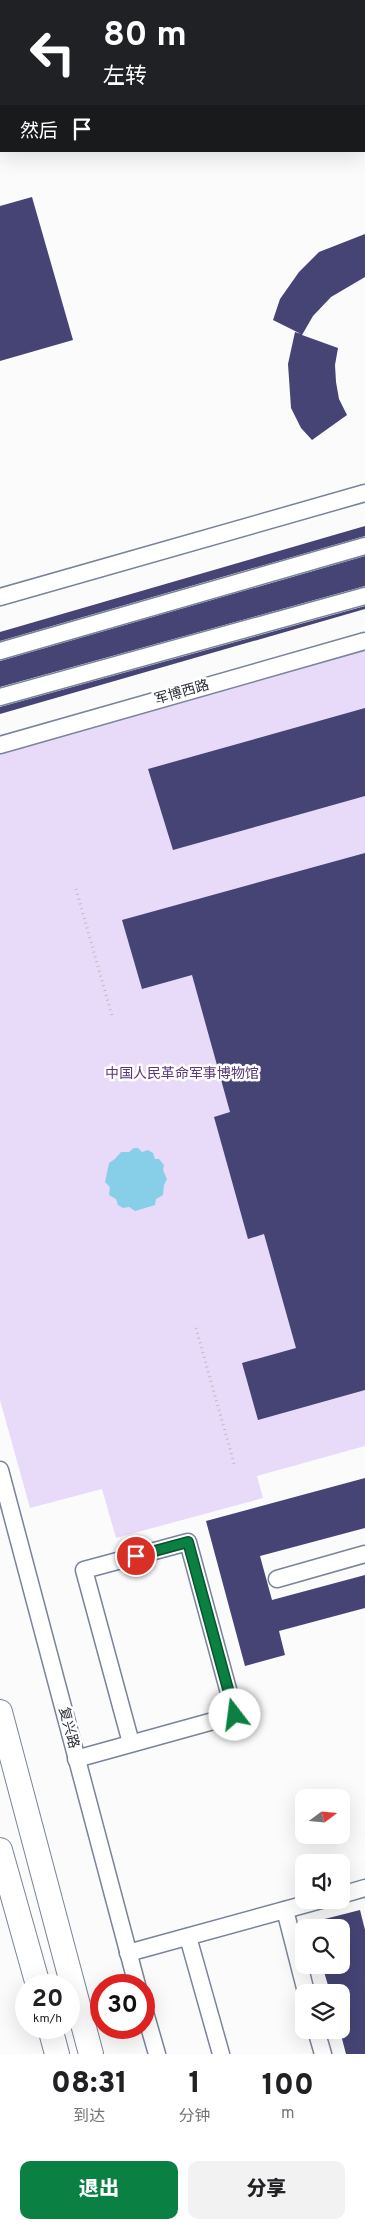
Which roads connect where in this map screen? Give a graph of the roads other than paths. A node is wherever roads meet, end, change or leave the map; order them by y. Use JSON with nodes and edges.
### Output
{"nodes":[{"id":1,"x":365,"y":493,"type":"edge"},
{"id":2,"x":365,"y":546,"type":"edge"},
{"id":3,"x":365,"y":596,"type":"edge"},
{"id":4,"x":0,"y":597,"type":"edge"},
{"id":5,"x":365,"y":641,"type":"edge"},
{"id":6,"x":0,"y":651,"type":"edge"},
{"id":7,"x":0,"y":697,"type":"edge"},
{"id":8,"x":0,"y":745,"type":"edge"},
{"id":9,"x":0,"y":1470,"type":"edge"},
{"id":10,"x":365,"y":1554,"type":"edge"},
{"id":11,"x":277,"y":1579,"type":"dead end"},
{"id":12,"x":0,"y":1712,"type":"edge"},
{"id":13,"x":131,"y":1743,"type":"junction"},
{"id":14,"x":76,"y":1759,"type":"junction"},
{"id":15,"x":0,"y":1850,"type":"edge"},
{"id":16,"x":365,"y":1888,"type":"edge"},
{"id":17,"x":350,"y":1892,"type":"edge"},
{"id":18,"x":295,"y":1907,"type":"edge"},
{"id":19,"x":285,"y":1910,"type":"junction"},
{"id":20,"x":188,"y":1937,"type":"junction"},
{"id":21,"x":128,"y":1953,"type":"junction"},
{"id":22,"x":35,"y":1974,"type":"edge"},
{"id":23,"x":134,"y":1974,"type":"edge"},
{"id":24,"x":304,"y":1984,"type":"edge"},
{"id":25,"x":53,"y":2039,"type":"edge"},
{"id":26,"x":153,"y":2039,"type":"edge"},
{"id":27,"x":319,"y":2039,"type":"edge"},
{"id":28,"x":57,"y":2054,"type":"edge"},
{"id":29,"x":91,"y":2054,"type":"edge"},
{"id":30,"x":157,"y":2054,"type":"edge"},
{"id":31,"x":221,"y":2054,"type":"edge"},
{"id":32,"x":323,"y":2054,"type":"edge"}],
"edges":[{"from":1,"to":4,"type":"street"},
{"from":2,"to":6,"type":"street"},
{"from":3,"to":7,"type":"street"},
{"from":5,"to":8,"type":"street","name":"军博西路"},
{"from":9,"to":14,"type":"street","name":"复兴路"},
{"from":10,"to":11,"type":"street"},
{"from":12,"to":29,"type":"highway"},
{"from":13,"to":13,"type":"street"},
{"from":13,"to":14,"type":"street"},
{"from":14,"to":21,"type":"street","name":"复兴路"},
{"from":15,"to":22,"type":"highway"},
{"from":16,"to":17,"type":"street"},
{"from":18,"to":19,"type":"street"},
{"from":19,"to":20,"type":"street"},
{"from":19,"to":24,"type":"street"},
{"from":20,"to":21,"type":"street"},
{"from":20,"to":31,"type":"street"},
{"from":21,"to":23,"type":"street","name":"复兴路"},
{"from":25,"to":28,"type":"highway"},
{"from":26,"to":30,"type":"street"},
{"from":27,"to":32,"type":"street"}]}
